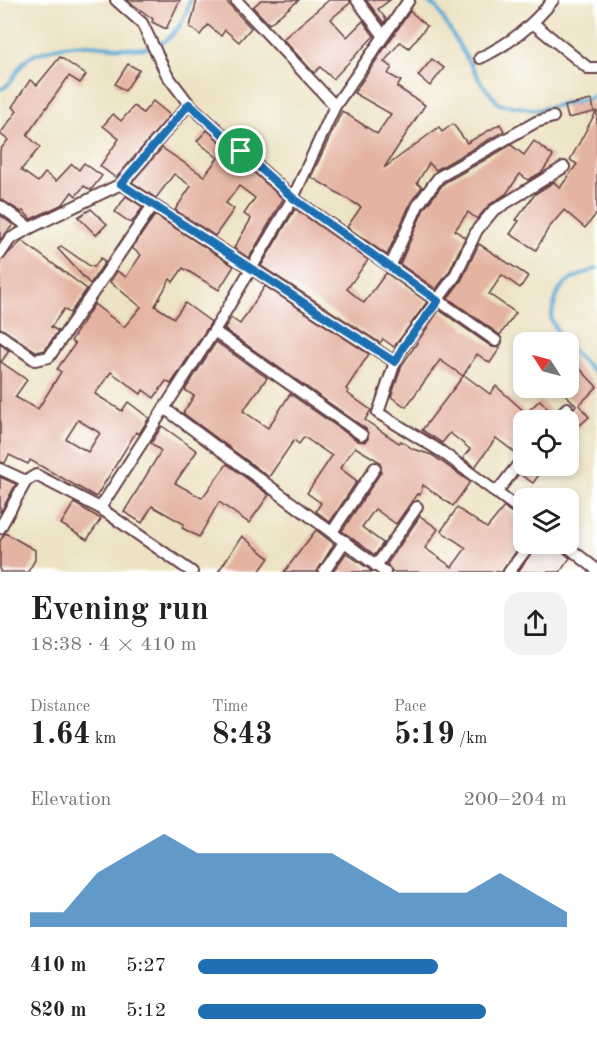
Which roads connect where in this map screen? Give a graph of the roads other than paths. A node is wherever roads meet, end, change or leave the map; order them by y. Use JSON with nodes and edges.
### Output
{"nodes":[{"id":1,"x":116,"y":0,"type":"edge"},
{"id":2,"x":236,"y":0,"type":"edge"},
{"id":3,"x":357,"y":0,"type":"edge"},
{"id":4,"x":553,"y":0,"type":"edge"},
{"id":5,"x":408,"y":2,"type":"edge"},
{"id":6,"x":534,"y":24,"type":"junction"},
{"id":7,"x":383,"y":35,"type":"junction"},
{"id":8,"x":480,"y":58,"type":"dead end"},
{"id":9,"x":597,"y":68,"type":"edge"},
{"id":10,"x":189,"y":104,"type":"junction"},
{"id":11,"x":335,"y":106,"type":"junction"},
{"id":12,"x":553,"y":117,"type":"dead end"},
{"id":13,"x":564,"y":167,"type":"dead end"},
{"id":14,"x":121,"y":184,"type":"junction"},
{"id":15,"x":293,"y":198,"type":"junction"},
{"id":16,"x":153,"y":205,"type":"junction"},
{"id":17,"x":0,"y":206,"type":"edge"},
{"id":18,"x":30,"y":228,"type":"junction"},
{"id":19,"x":0,"y":254,"type":"edge"},
{"id":20,"x":390,"y":267,"type":"junction"},
{"id":21,"x":251,"y":269,"type":"junction"},
{"id":22,"x":438,"y":301,"type":"junction"},
{"id":23,"x":214,"y":330,"type":"junction"},
{"id":24,"x":0,"y":335,"type":"edge"},
{"id":25,"x":496,"y":341,"type":"dead end"},
{"id":26,"x":395,"y":362,"type":"junction"},
{"id":27,"x":164,"y":408,"type":"junction"},
{"id":28,"x":362,"y":435,"type":"dead end"},
{"id":29,"x":375,"y":468,"type":"dead end"},
{"id":30,"x":0,"y":469,"type":"edge"},
{"id":31,"x":513,"y":471,"type":"edge"},
{"id":32,"x":26,"y":481,"type":"junction"},
{"id":33,"x":496,"y":493,"type":"junction"},
{"id":34,"x":513,"y":505,"type":"edge"},
{"id":35,"x":417,"y":507,"type":"dead end"},
{"id":36,"x":100,"y":508,"type":"junction"},
{"id":37,"x":0,"y":528,"type":"edge"},
{"id":38,"x":332,"y":532,"type":"junction"},
{"id":39,"x":345,"y":541,"type":"junction"},
{"id":40,"x":523,"y":554,"type":"edge"},
{"id":41,"x":577,"y":554,"type":"edge"},
{"id":42,"x":380,"y":569,"type":"edge"},
{"id":43,"x":597,"y":570,"type":"edge"},
{"id":44,"x":192,"y":572,"type":"edge"},
{"id":45,"x":324,"y":572,"type":"edge"},
{"id":46,"x":509,"y":572,"type":"edge"}],
"edges":[{"from":1,"to":10,"type":"street"},
{"from":2,"to":11,"type":"street"},
{"from":3,"to":7,"type":"street"},
{"from":4,"to":6,"type":"street"},
{"from":5,"to":7,"type":"street"},
{"from":6,"to":8,"type":"street"},
{"from":6,"to":9,"type":"street"},
{"from":7,"to":11,"type":"street"},
{"from":10,"to":14,"type":"street"},
{"from":10,"to":15,"type":"street"},
{"from":11,"to":15,"type":"street"},
{"from":12,"to":20,"type":"street"},
{"from":13,"to":22,"type":"street"},
{"from":14,"to":16,"type":"street"},
{"from":14,"to":18,"type":"street"},
{"from":15,"to":20,"type":"street"},
{"from":15,"to":21,"type":"street"},
{"from":16,"to":21,"type":"street"},
{"from":16,"to":24,"type":"street"},
{"from":17,"to":18,"type":"street"},
{"from":18,"to":19,"type":"street"},
{"from":20,"to":22,"type":"street"},
{"from":21,"to":23,"type":"street"},
{"from":21,"to":26,"type":"street"},
{"from":22,"to":25,"type":"street"},
{"from":22,"to":26,"type":"street"},
{"from":23,"to":27,"type":"street"},
{"from":23,"to":28,"type":"street"},
{"from":26,"to":33,"type":"street"},
{"from":27,"to":36,"type":"street"},
{"from":27,"to":38,"type":"street"},
{"from":29,"to":38,"type":"street"},
{"from":30,"to":32,"type":"street"},
{"from":31,"to":33,"type":"street"},
{"from":32,"to":36,"type":"street"},
{"from":32,"to":37,"type":"street"},
{"from":33,"to":34,"type":"street"},
{"from":35,"to":42,"type":"street"},
{"from":36,"to":44,"type":"street"},
{"from":38,"to":39,"type":"street"},
{"from":39,"to":42,"type":"street"},
{"from":39,"to":45,"type":"street"},
{"from":40,"to":46,"type":"street"},
{"from":41,"to":43,"type":"street"}]}
